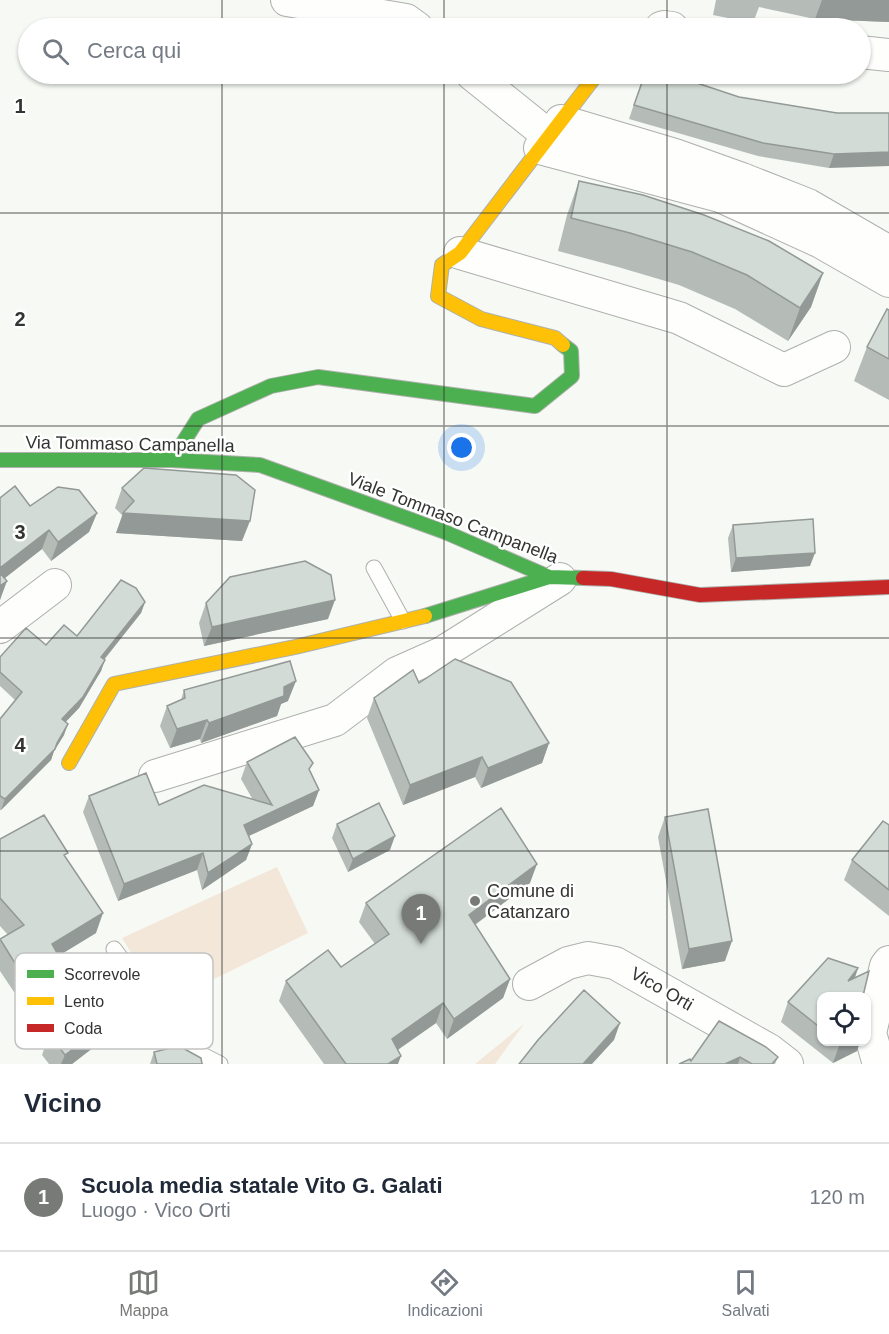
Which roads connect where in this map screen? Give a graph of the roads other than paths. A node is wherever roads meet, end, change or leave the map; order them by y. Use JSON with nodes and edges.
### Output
{"nodes":[{"id":1,"x":287,"y":0,"type":"edge"},
{"id":2,"x":394,"y":18,"type":"edge"},
{"id":3,"x":871,"y":53,"type":"edge"},
{"id":4,"x":889,"y":55,"type":"edge"},
{"id":5,"x":485,"y":84,"type":"edge"},
{"id":6,"x":589,"y":84,"type":"edge"},
{"id":7,"x":550,"y":135,"type":"junction"},
{"id":8,"x":889,"y":252,"type":"edge"},
{"id":9,"x":460,"y":253,"type":"junction"},
{"id":10,"x":889,"y":281,"type":"edge"},
{"id":11,"x":834,"y":347,"type":"dead end"},
{"id":12,"x":0,"y":460,"type":"edge"},
{"id":13,"x":172,"y":460,"type":"junction"},
{"id":14,"x":260,"y":465,"type":"joint"},
{"id":15,"x":374,"y":568,"type":"dead end"},
{"id":16,"x":556,"y":577,"type":"junction"},
{"id":17,"x":55,"y":585,"type":"dead end"},
{"id":18,"x":889,"y":587,"type":"edge"},
{"id":19,"x":403,"y":621,"type":"junction"},
{"id":20,"x":0,"y":627,"type":"edge"},
{"id":21,"x":69,"y":763,"type":"dead end"},
{"id":22,"x":155,"y":776,"type":"dead end"},
{"id":23,"x":114,"y":949,"type":"dead end"},
{"id":24,"x":117,"y":953,"type":"edge"},
{"id":25,"x":889,"y":962,"type":"edge"},
{"id":26,"x":529,"y":984,"type":"dead end"},
{"id":27,"x":191,"y":1049,"type":"edge"},
{"id":28,"x":880,"y":1060,"type":"edge"},
{"id":29,"x":220,"y":1064,"type":"edge"},
{"id":30,"x":787,"y":1064,"type":"edge"}],
"edges":[{"from":1,"to":2,"type":"street"},
{"from":3,"to":4,"type":"street"},
{"from":5,"to":7,"type":"street"},
{"from":6,"to":7,"type":"street"},
{"from":7,"to":8,"type":"street"},
{"from":7,"to":9,"type":"street"},
{"from":7,"to":10,"type":"street"},
{"from":9,"to":11,"type":"street"},
{"from":9,"to":13,"type":"street"},
{"from":12,"to":13,"type":"street","name":"Via Tommaso Campanella"},
{"from":13,"to":14,"type":"street","name":"Via Tommaso Campanella"},
{"from":14,"to":16,"type":"street","name":"Viale Tommaso Campanella"},
{"from":15,"to":19,"type":"lane"},
{"from":16,"to":18,"type":"street","name":"Viale Tommaso Campanella"},
{"from":16,"to":19,"type":"street"},
{"from":16,"to":22,"type":"street"},
{"from":17,"to":20,"type":"street"},
{"from":19,"to":21,"type":"street"},
{"from":23,"to":24,"type":"lane"},
{"from":25,"to":28,"type":"street"},
{"from":26,"to":30,"type":"street","name":"Vico Orti"},
{"from":27,"to":29,"type":"lane"}]}
